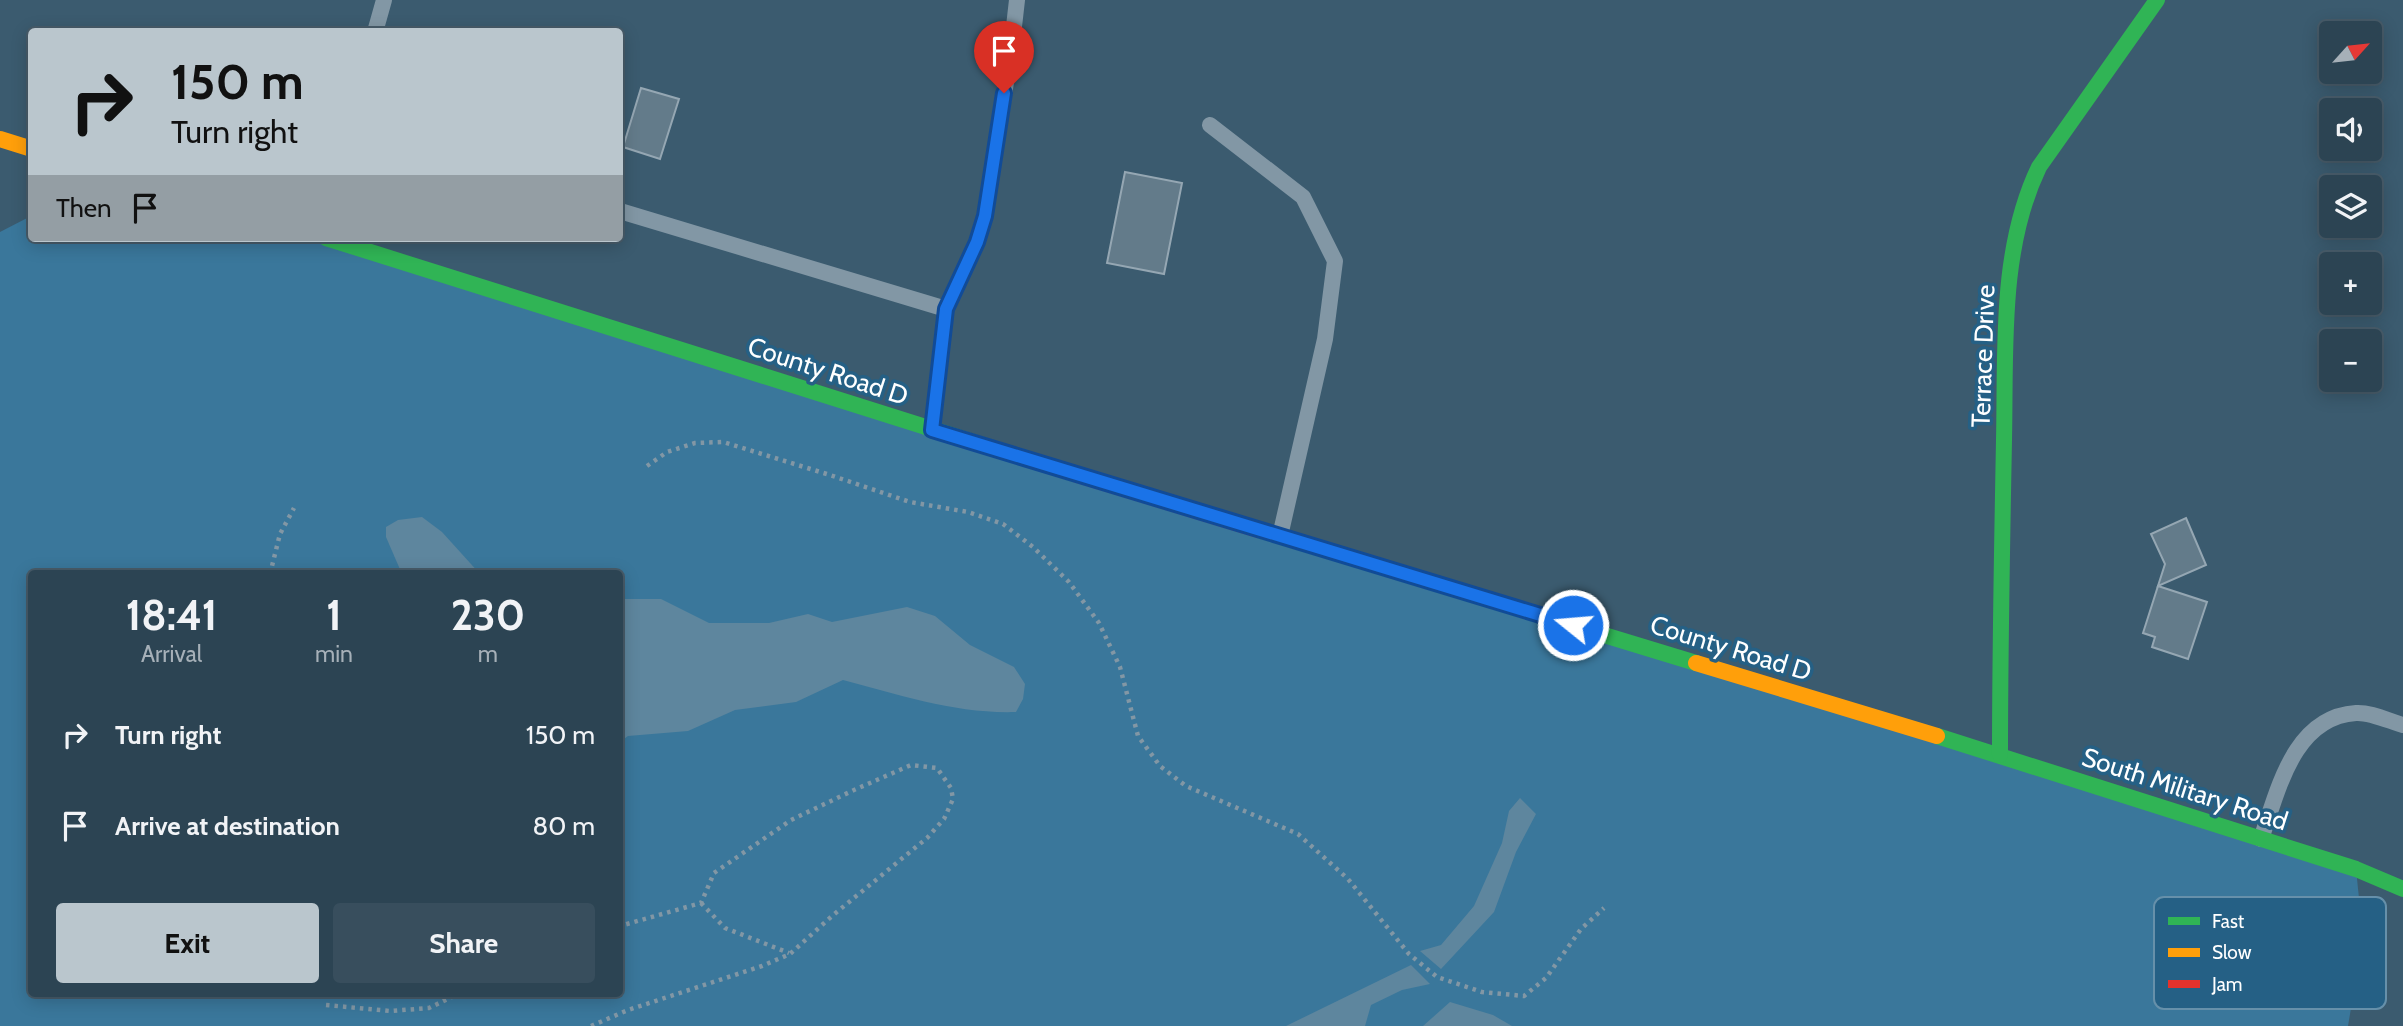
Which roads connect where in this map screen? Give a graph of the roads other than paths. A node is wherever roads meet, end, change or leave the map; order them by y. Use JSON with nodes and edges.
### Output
{"nodes":[{"id":1,"x":384,"y":0,"type":"edge"},
{"id":2,"x":1017,"y":0,"type":"edge"},
{"id":3,"x":2158,"y":0,"type":"edge"},
{"id":4,"x":376,"y":28,"type":"edge"},
{"id":5,"x":1210,"y":125,"type":"dead end"},
{"id":6,"x":0,"y":139,"type":"edge"},
{"id":7,"x":28,"y":148,"type":"edge"},
{"id":8,"x":623,"y":212,"type":"edge"},
{"id":9,"x":344,"y":242,"type":"edge"},
{"id":10,"x":946,"y":309,"type":"junction"},
{"id":11,"x":932,"y":430,"type":"junction"},
{"id":12,"x":1280,"y":536,"type":"junction"},
{"id":13,"x":2403,"y":725,"type":"edge"},
{"id":14,"x":2000,"y":755,"type":"junction"},
{"id":15,"x":2261,"y":839,"type":"junction"},
{"id":16,"x":2356,"y":869,"type":"junction"},
{"id":17,"x":2403,"y":875,"type":"edge"},
{"id":18,"x":2403,"y":890,"type":"edge"}],
"edges":[{"from":1,"to":4,"type":"lane"},
{"from":2,"to":10,"type":"lane"},
{"from":3,"to":14,"type":"main road","name":"Terrace Drive"},
{"from":5,"to":12,"type":"lane"},
{"from":6,"to":7,"type":"main road"},
{"from":8,"to":10,"type":"lane"},
{"from":9,"to":11,"type":"main road","name":"County Road D"},
{"from":10,"to":11,"type":"lane"},
{"from":11,"to":12,"type":"main road","name":"County Road D"},
{"from":12,"to":14,"type":"main road","name":"County Road D"},
{"from":13,"to":15,"type":"lane"},
{"from":14,"to":15,"type":"main road","name":"South Military Road"},
{"from":15,"to":16,"type":"main road","name":"South Military Road"},
{"from":16,"to":17,"type":"main road","name":"South Military Road"},
{"from":16,"to":18,"type":"main road","name":"South Military Road"}]}
